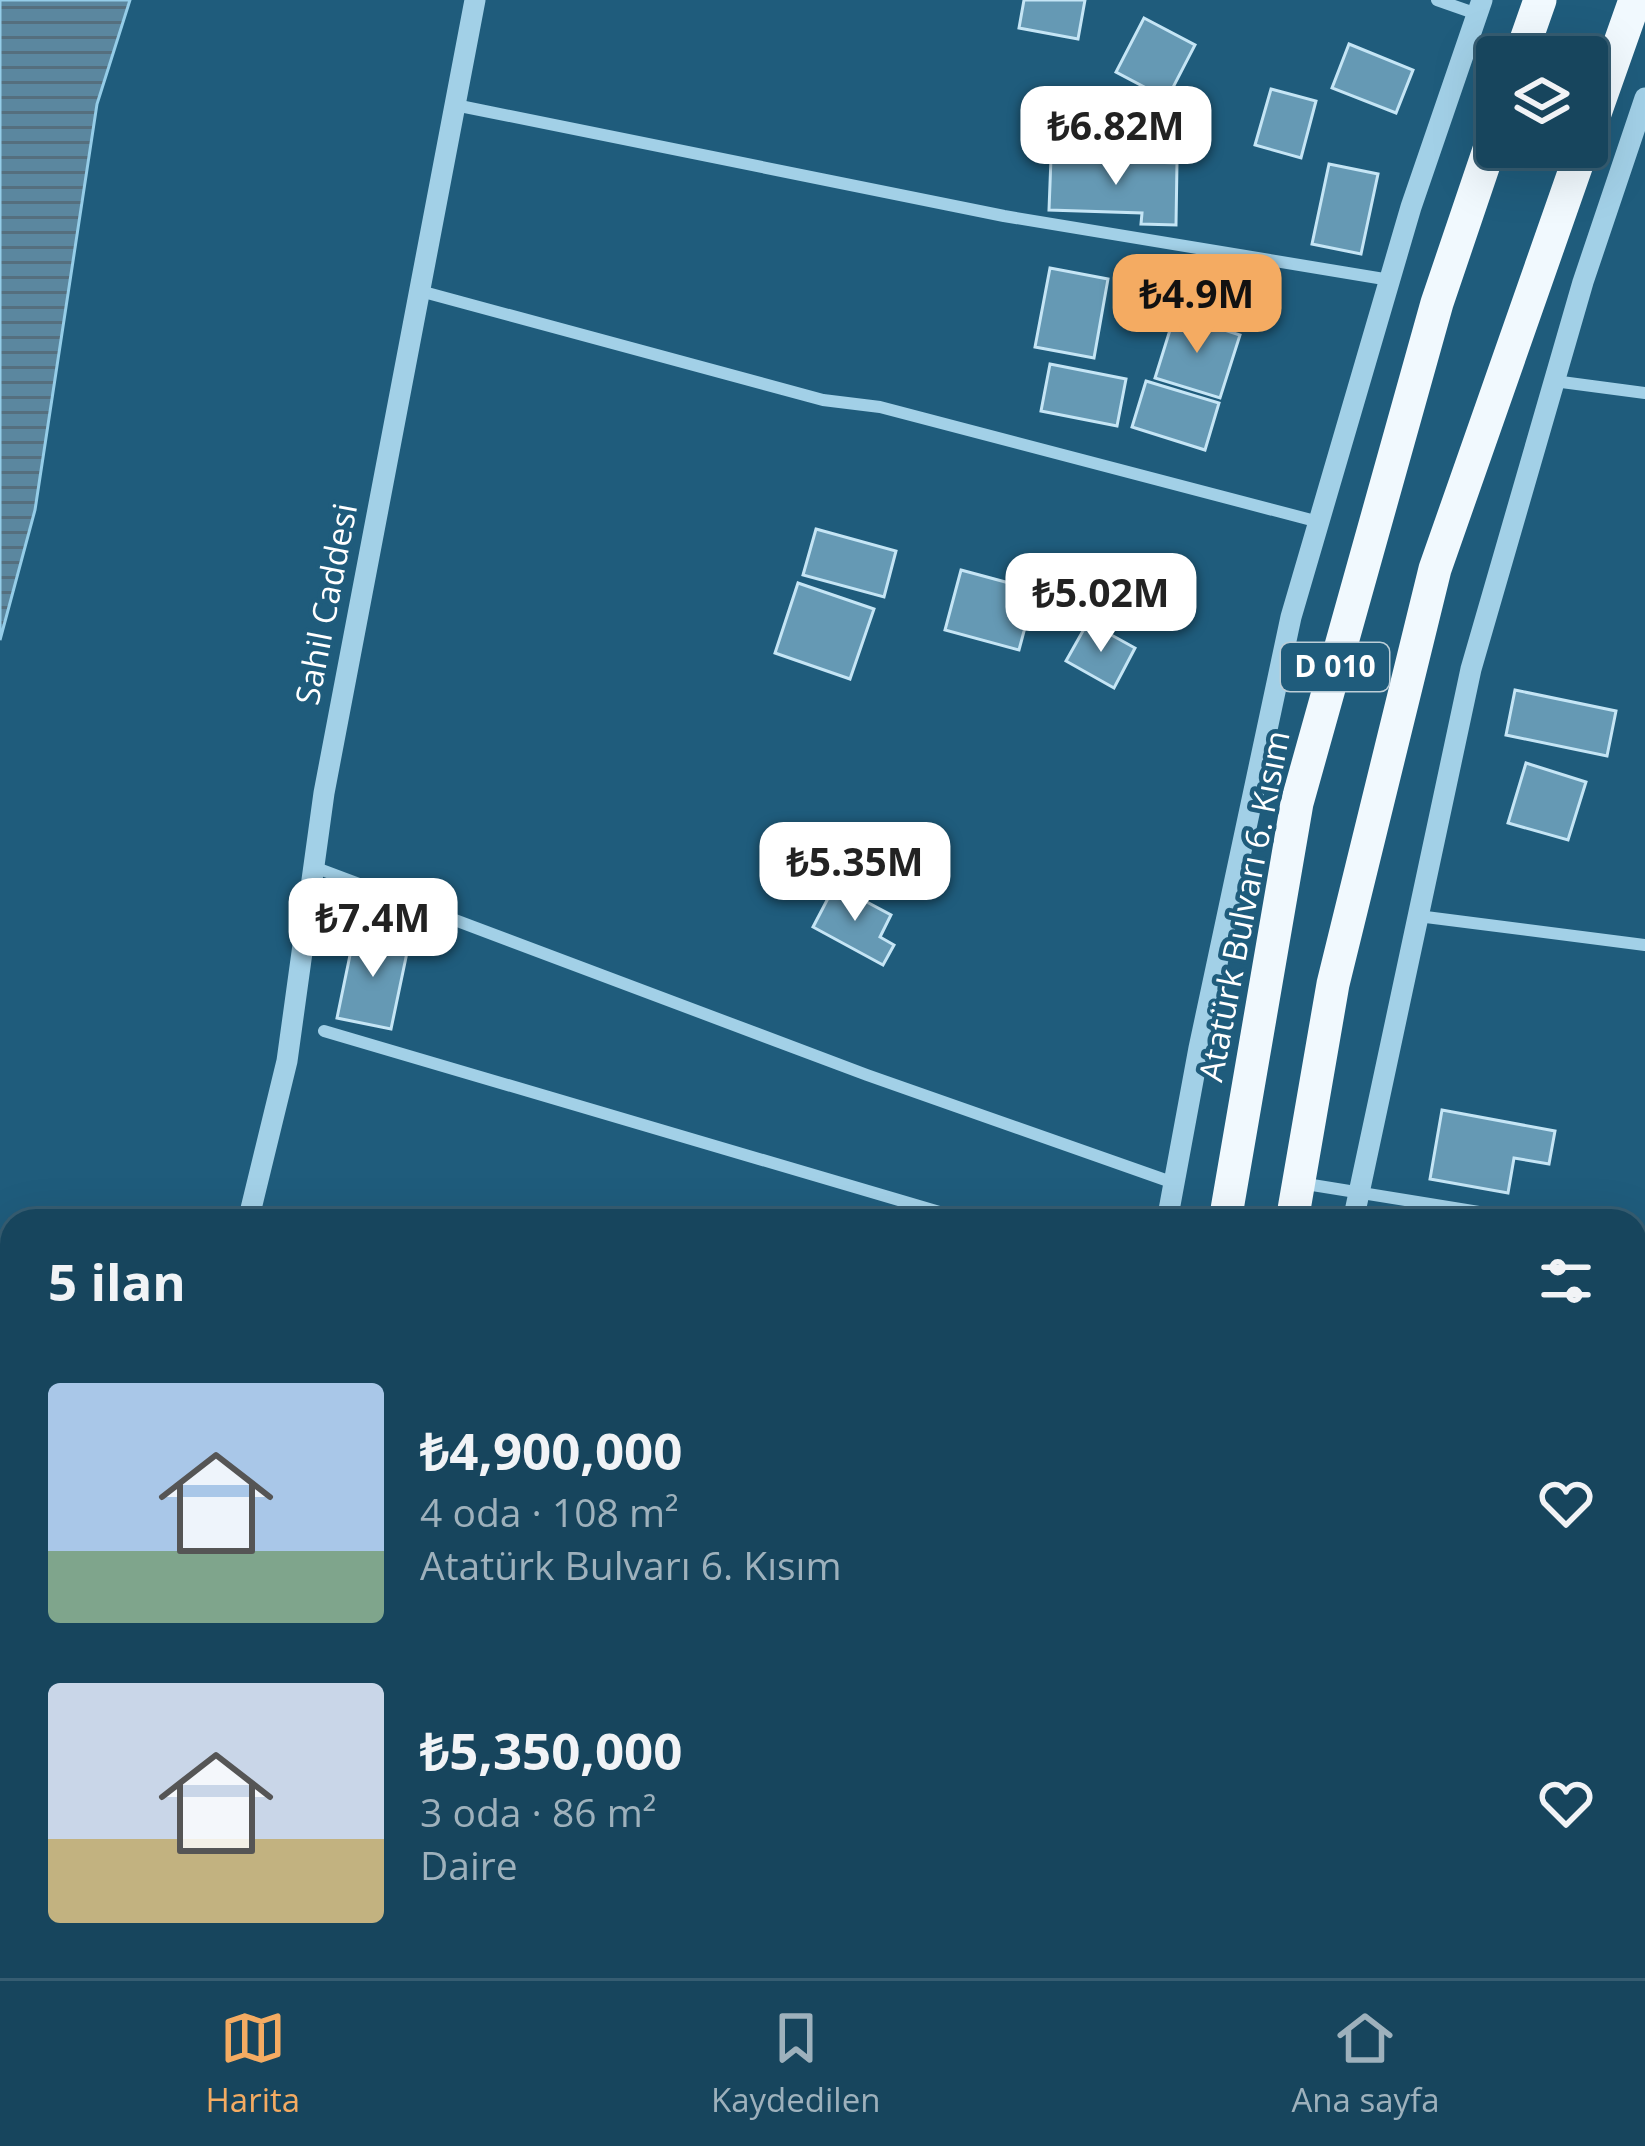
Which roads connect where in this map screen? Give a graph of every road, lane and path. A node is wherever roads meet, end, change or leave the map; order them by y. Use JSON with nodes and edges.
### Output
{"nodes":[{"id":1,"x":475,"y":0,"type":"edge"},
{"id":2,"x":1437,"y":0,"type":"edge"},
{"id":3,"x":1540,"y":0,"type":"edge"},
{"id":4,"x":1635,"y":0,"type":"edge"},
{"id":5,"x":1480,"y":7,"type":"edge"},
{"id":6,"x":1527,"y":36,"type":"edge"},
{"id":7,"x":1608,"y":76,"type":"edge"},
{"id":8,"x":1645,"y":98,"type":"edge"},
{"id":9,"x":455,"y":105,"type":"junction"},
{"id":10,"x":1483,"y":168,"type":"edge"},
{"id":11,"x":1576,"y":168,"type":"edge"},
{"id":12,"x":1390,"y":280,"type":"junction"},
{"id":13,"x":420,"y":291,"type":"junction"},
{"id":14,"x":1554,"y":381,"type":"junction"},
{"id":15,"x":1645,"y":393,"type":"edge"},
{"id":16,"x":1319,"y":522,"type":"junction"},
{"id":17,"x":314,"y":866,"type":"junction"},
{"id":18,"x":1418,"y":916,"type":"junction"},
{"id":19,"x":1645,"y":945,"type":"edge"},
{"id":20,"x":324,"y":1031,"type":"dead end"},
{"id":21,"x":1174,"y":1183,"type":"junction"},
{"id":22,"x":1299,"y":1183,"type":"junction"},
{"id":23,"x":1359,"y":1193,"type":"junction"},
{"id":24,"x":251,"y":1209,"type":"edge"},
{"id":25,"x":929,"y":1209,"type":"edge"},
{"id":26,"x":1169,"y":1209,"type":"edge"},
{"id":27,"x":1228,"y":1209,"type":"edge"},
{"id":28,"x":1294,"y":1209,"type":"edge"},
{"id":29,"x":1356,"y":1209,"type":"edge"},
{"id":30,"x":1460,"y":1209,"type":"edge"}],
"edges":[{"from":1,"to":9,"type":"street","name":"Sahil Caddesi"},
{"from":2,"to":5,"type":"street"},
{"from":3,"to":6,"type":"highway"},
{"from":4,"to":7,"type":"highway"},
{"from":5,"to":12,"type":"street"},
{"from":8,"to":14,"type":"street"},
{"from":9,"to":12,"type":"street"},
{"from":9,"to":13,"type":"street","name":"Sahil Caddesi"},
{"from":10,"to":27,"type":"highway","name":"Atatürk Bulvarı 6. Kısım","number":"D 010"},
{"from":11,"to":22,"type":"highway","number":"D 010"},
{"from":12,"to":16,"type":"street"},
{"from":13,"to":16,"type":"street"},
{"from":13,"to":17,"type":"street","name":"Sahil Caddesi"},
{"from":14,"to":15,"type":"street"},
{"from":14,"to":18,"type":"street"},
{"from":16,"to":21,"type":"street"},
{"from":17,"to":21,"type":"street"},
{"from":17,"to":24,"type":"street","name":"Sahil Caddesi"},
{"from":18,"to":19,"type":"street"},
{"from":18,"to":23,"type":"street"},
{"from":20,"to":25,"type":"street"},
{"from":21,"to":26,"type":"street"},
{"from":22,"to":23,"type":"street"},
{"from":22,"to":28,"type":"highway","number":"D 010"},
{"from":23,"to":29,"type":"street"},
{"from":23,"to":30,"type":"street"}]}
